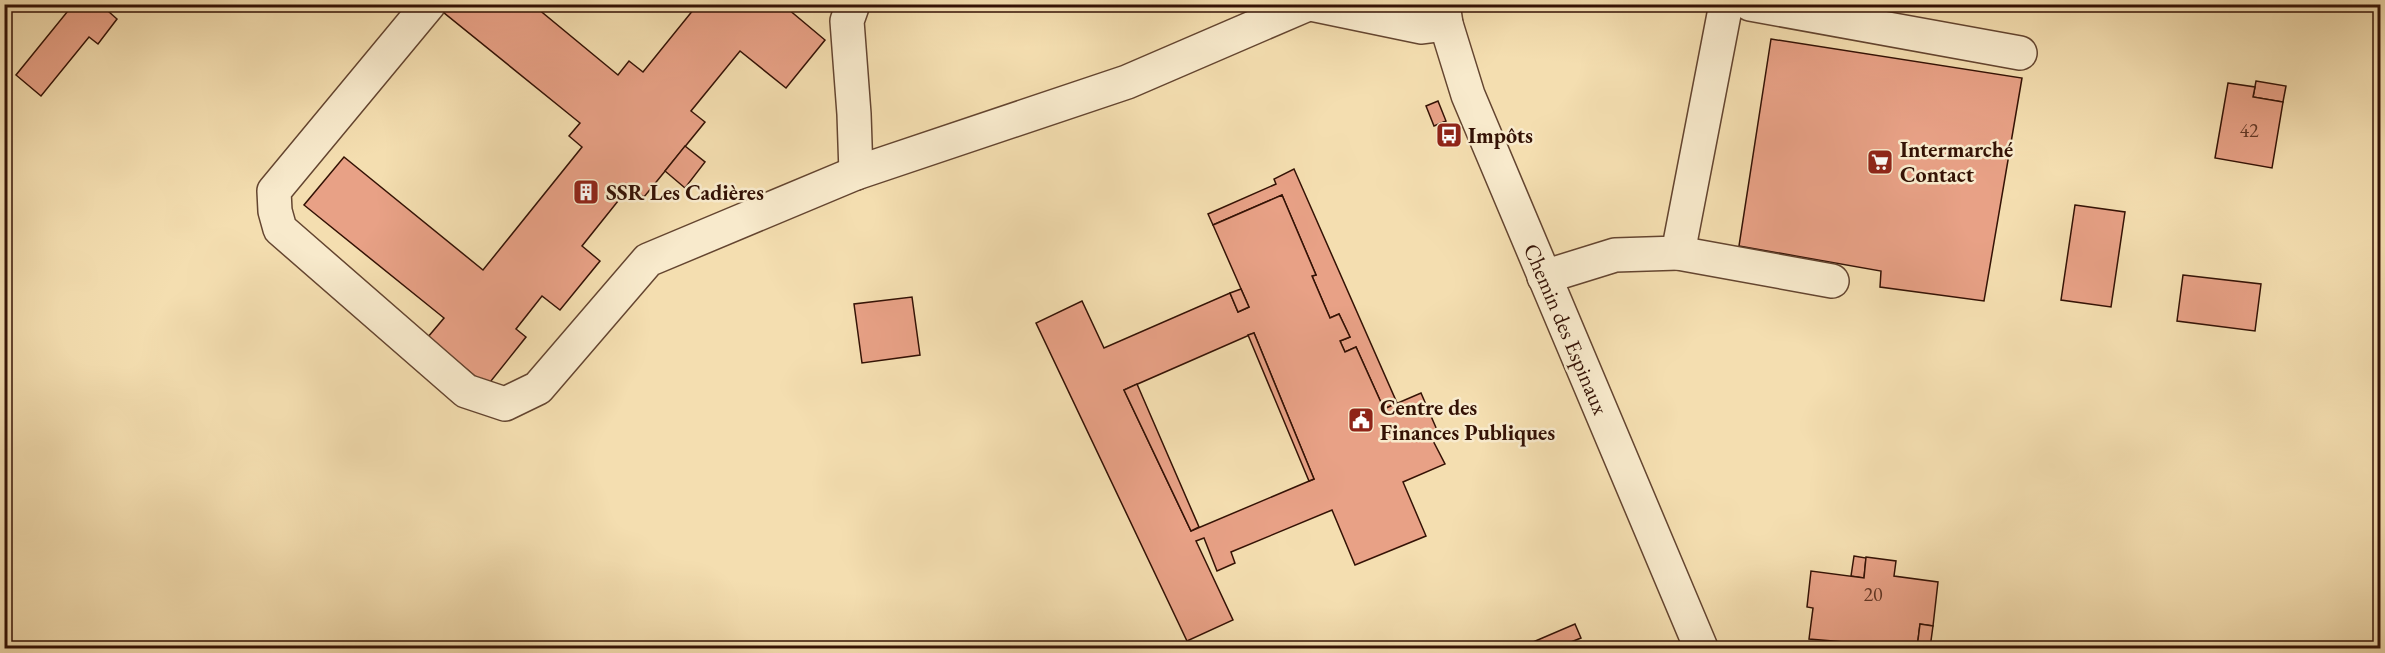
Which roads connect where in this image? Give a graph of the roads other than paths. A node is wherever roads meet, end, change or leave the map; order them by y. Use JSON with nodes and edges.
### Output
{"nodes":[{"id":1,"x":429,"y":4,"type":"edge"},
{"id":2,"x":853,"y":4,"type":"edge"},
{"id":3,"x":1309,"y":4,"type":"edge"},
{"id":4,"x":1725,"y":4,"type":"edge"},
{"id":5,"x":1750,"y":4,"type":"edge"},
{"id":6,"x":1445,"y":14,"type":"edge"},
{"id":7,"x":2020,"y":53,"type":"dead end"},
{"id":8,"x":856,"y":173,"type":"junction"},
{"id":9,"x":1678,"y":253,"type":"junction"},
{"id":10,"x":1544,"y":277,"type":"junction"},
{"id":11,"x":1832,"y":281,"type":"dead end"},
{"id":12,"x":1701,"y":648,"type":"edge"}],
"edges":[{"from":1,"to":8,"type":"street"},
{"from":2,"to":8,"type":"street"},
{"from":3,"to":6,"type":"street"},
{"from":3,"to":8,"type":"street"},
{"from":4,"to":9,"type":"street"},
{"from":5,"to":7,"type":"street"},
{"from":6,"to":10,"type":"street","name":"Chemin des Espinaux"},
{"from":9,"to":10,"type":"street"},
{"from":9,"to":11,"type":"street"},
{"from":10,"to":12,"type":"street","name":"Chemin des Espinaux"}]}
